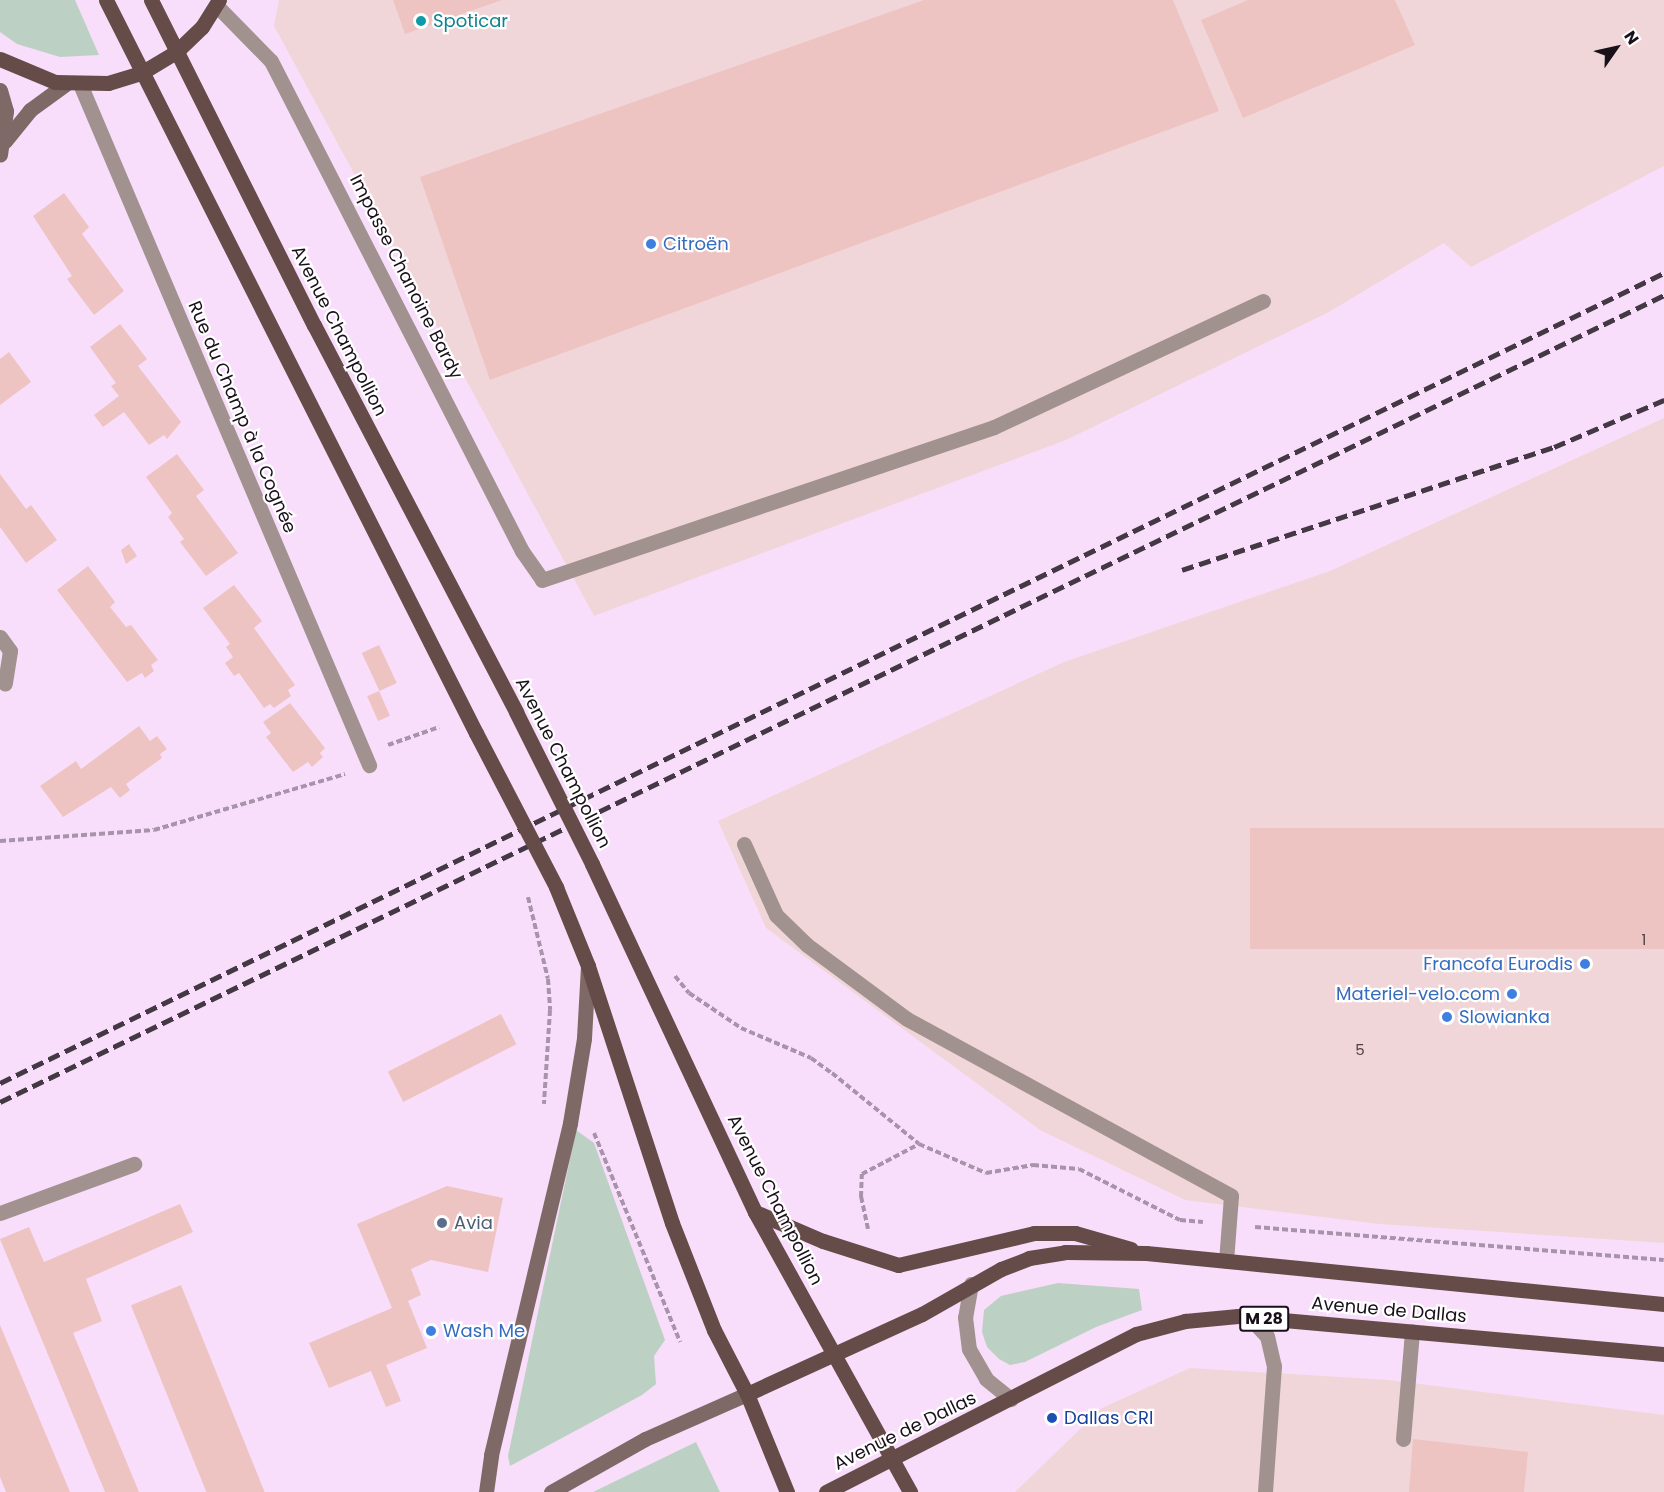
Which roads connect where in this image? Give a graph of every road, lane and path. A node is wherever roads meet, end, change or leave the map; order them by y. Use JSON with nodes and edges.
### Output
{"nodes":[{"id":1,"x":106,"y":0,"type":"edge"},
{"id":2,"x":151,"y":0,"type":"edge"},
{"id":3,"x":218,"y":3,"type":"edge"},
{"id":4,"x":176,"y":52,"type":"junction"},
{"id":5,"x":0,"y":59,"type":"edge"},
{"id":6,"x":141,"y":73,"type":"junction"},
{"id":7,"x":73,"y":84,"type":"junction"},
{"id":8,"x":0,"y":90,"type":"edge"},
{"id":9,"x":2,"y":148,"type":"edge"},
{"id":10,"x":1263,"y":301,"type":"dead end"},
{"id":11,"x":0,"y":636,"type":"edge"},
{"id":12,"x":5,"y":684,"type":"dead end"},
{"id":13,"x":439,"y":727,"type":"dead end"},
{"id":14,"x":367,"y":759,"type":"junction"},
{"id":15,"x":0,"y":841,"type":"edge"},
{"id":16,"x":744,"y":844,"type":"dead end"},
{"id":17,"x":588,"y":966,"type":"junction"},
{"id":18,"x":673,"y":973,"type":"dead end"},
{"id":19,"x":919,"y":1144,"type":"dead end"},
{"id":20,"x":134,"y":1164,"type":"dead end"},
{"id":21,"x":755,"y":1212,"type":"junction"},
{"id":22,"x":0,"y":1213,"type":"edge"},
{"id":23,"x":1146,"y":1253,"type":"junction"},
{"id":24,"x":1226,"y":1261,"type":"junction"},
{"id":25,"x":971,"y":1284,"type":"junction"},
{"id":26,"x":1664,"y":1304,"type":"edge"},
{"id":27,"x":1249,"y":1317,"type":"junction"},
{"id":28,"x":1412,"y":1331,"type":"junction"},
{"id":29,"x":835,"y":1353,"type":"junction"},
{"id":30,"x":1664,"y":1354,"type":"edge"},
{"id":31,"x":747,"y":1394,"type":"junction"},
{"id":32,"x":1011,"y":1399,"type":"junction"},
{"id":33,"x":1403,"y":1439,"type":"dead end"},
{"id":34,"x":893,"y":1457,"type":"junction"},
{"id":35,"x":486,"y":1492,"type":"edge"},
{"id":36,"x":551,"y":1492,"type":"edge"},
{"id":37,"x":787,"y":1492,"type":"edge"},
{"id":38,"x":826,"y":1492,"type":"edge"},
{"id":39,"x":910,"y":1492,"type":"edge"},
{"id":40,"x":1265,"y":1492,"type":"edge"}],
"edges":[{"from":1,"to":6,"type":"main road"},
{"from":2,"to":4,"type":"main road","name":"Avenue Champollion"},
{"from":3,"to":4,"type":"main road"},
{"from":3,"to":10,"type":"street","name":"Impasse Chanoine Bardy"},
{"from":4,"to":6,"type":"main road"},
{"from":4,"to":21,"type":"main road","name":"Avenue Champollion","bridge":true},
{"from":5,"to":7,"type":"main road"},
{"from":6,"to":7,"type":"main road"},
{"from":6,"to":17,"type":"main road","bridge":true},
{"from":7,"to":9,"type":"main road"},
{"from":7,"to":14,"type":"street","name":"Rue du Champ à la Cognée"},
{"from":8,"to":9,"type":"main road"},
{"from":11,"to":12,"type":"street"},
{"from":13,"to":14,"type":"path"},
{"from":14,"to":15,"type":"path"},
{"from":16,"to":24,"type":"street"},
{"from":17,"to":31,"type":"main road"},
{"from":17,"to":35,"type":"main road"},
{"from":18,"to":19,"type":"path"},
{"from":20,"to":22,"type":"street"},
{"from":21,"to":23,"type":"main road","name":"Avenue de Dallas"},
{"from":21,"to":29,"type":"main road","name":"Avenue Champollion"},
{"from":23,"to":24,"type":"main road","name":"Avenue de Dallas"},
{"from":23,"to":25,"type":"main road","name":"Avenue de Dallas"},
{"from":24,"to":26,"type":"main road","name":"Avenue de Dallas"},
{"from":25,"to":29,"type":"main road","name":"Avenue de Dallas"},
{"from":25,"to":32,"type":"street"},
{"from":27,"to":28,"type":"main road","name":"Avenue de Dallas","number":"M 28"},
{"from":27,"to":32,"type":"main road","name":"Avenue de Dallas","number":"M 28"},
{"from":27,"to":40,"type":"street"},
{"from":28,"to":30,"type":"main road","name":"Avenue de Dallas","number":"M 28"},
{"from":28,"to":33,"type":"street"},
{"from":29,"to":31,"type":"main road","name":"Avenue de Dallas"},
{"from":29,"to":34,"type":"main road","name":"Avenue Champollion"},
{"from":31,"to":36,"type":"main road"},
{"from":31,"to":37,"type":"main road"},
{"from":32,"to":34,"type":"main road","name":"Avenue de Dallas","number":"M 28"},
{"from":34,"to":38,"type":"main road","name":"Avenue de Dallas","number":"M 28"},
{"from":34,"to":39,"type":"main road","name":"Avenue Champollion"}]}
